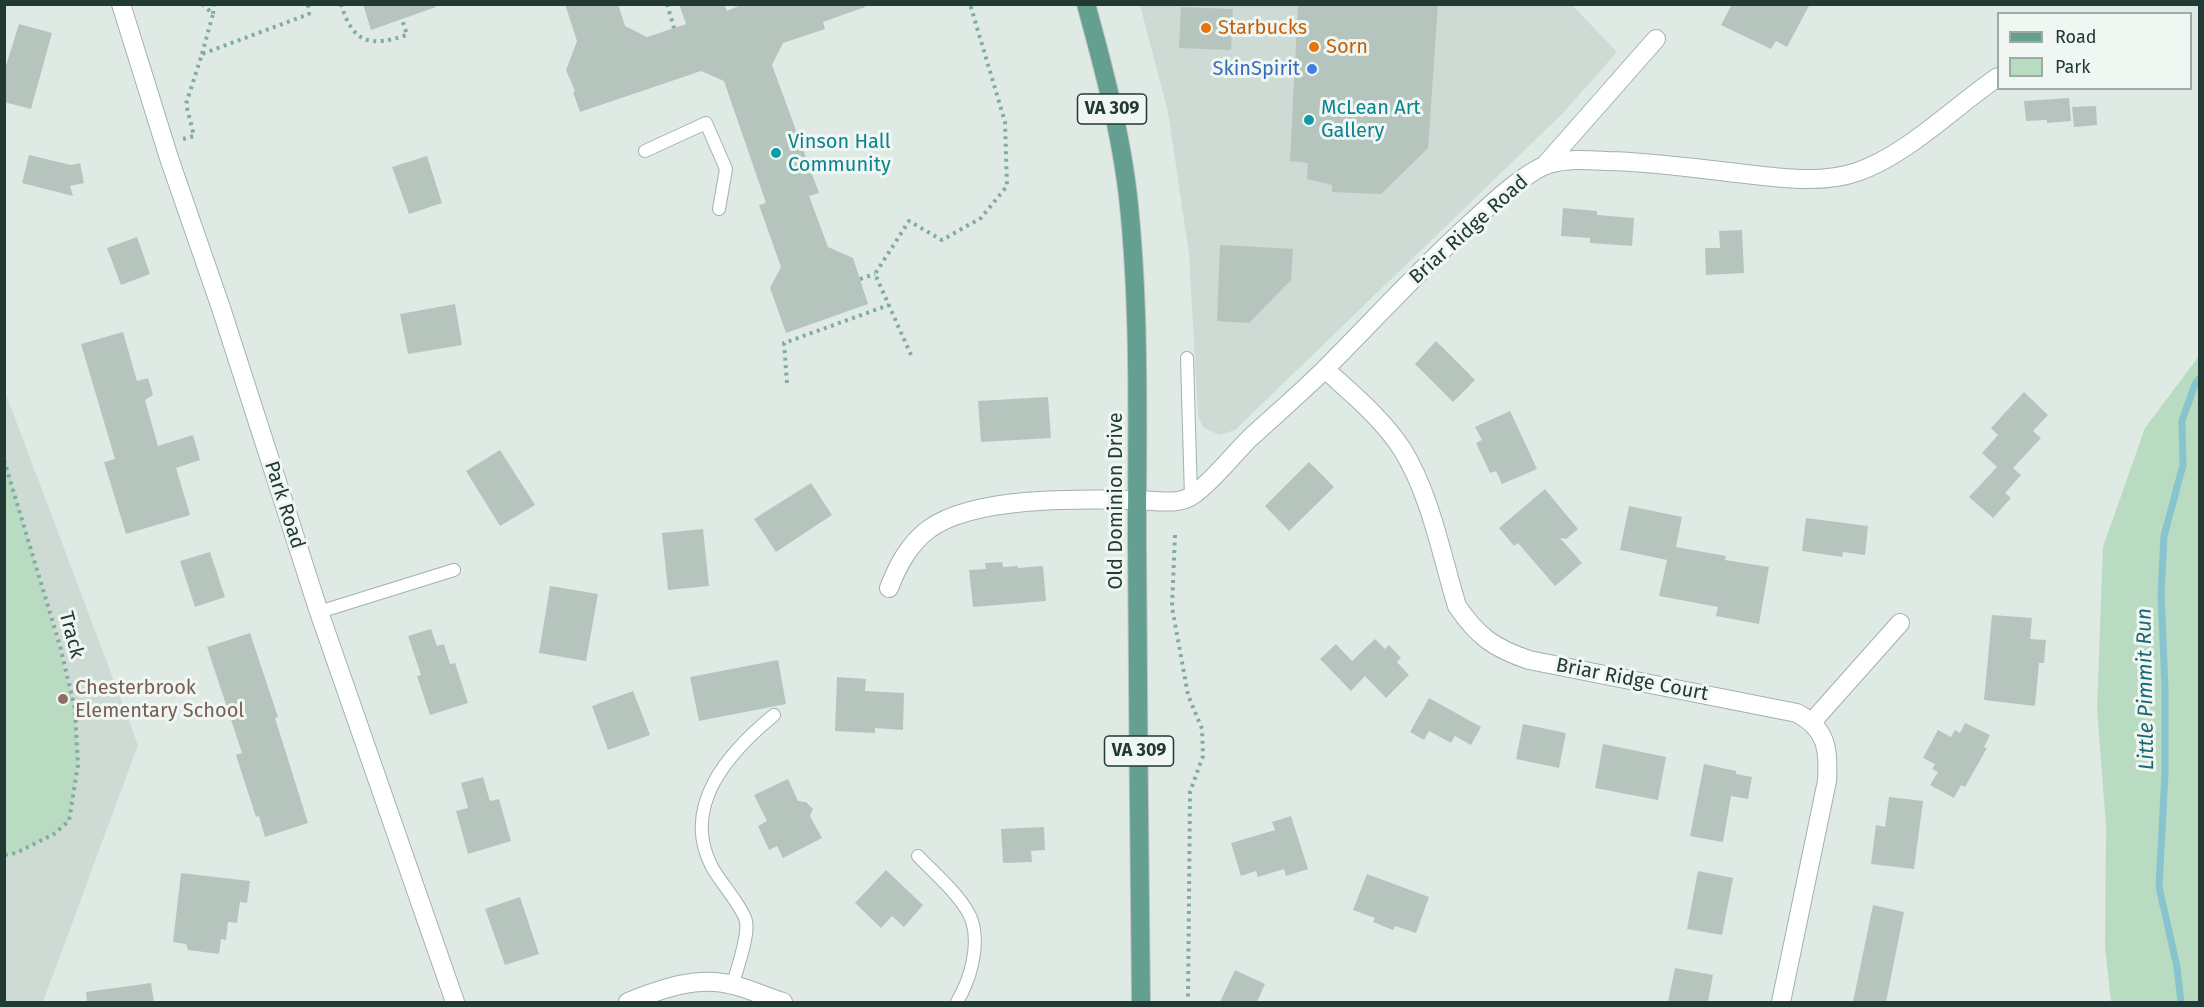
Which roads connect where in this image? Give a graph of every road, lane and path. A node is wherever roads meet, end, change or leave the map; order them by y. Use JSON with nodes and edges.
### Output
{"nodes":[{"id":1,"x":121,"y":4,"type":"edge"},
{"id":2,"x":202,"y":4,"type":"edge"},
{"id":3,"x":214,"y":4,"type":"edge"},
{"id":4,"x":308,"y":4,"type":"edge"},
{"id":5,"x":341,"y":4,"type":"edge"},
{"id":6,"x":667,"y":4,"type":"edge"},
{"id":7,"x":970,"y":4,"type":"edge"},
{"id":8,"x":1086,"y":4,"type":"edge"},
{"id":9,"x":213,"y":14,"type":"junction"},
{"id":10,"x":402,"y":19,"type":"dead end"},
{"id":11,"x":674,"y":28,"type":"dead end"},
{"id":12,"x":1656,"y":39,"type":"dead end"},
{"id":13,"x":201,"y":54,"type":"junction"},
{"id":14,"x":1997,"y":77,"type":"edge"},
{"id":15,"x":165,"y":146,"type":"junction"},
{"id":16,"x":645,"y":151,"type":"dead end"},
{"id":17,"x":1546,"y":164,"type":"junction"},
{"id":18,"x":719,"y":209,"type":"dead end"},
{"id":19,"x":875,"y":274,"type":"junction"},
{"id":20,"x":860,"y":279,"type":"dead end"},
{"id":21,"x":889,"y":305,"type":"junction"},
{"id":22,"x":911,"y":355,"type":"dead end"},
{"id":23,"x":1188,"y":358,"type":"dead end"},
{"id":24,"x":1325,"y":369,"type":"junction"},
{"id":25,"x":787,"y":383,"type":"dead end"},
{"id":26,"x":4,"y":460,"type":"edge"},
{"id":27,"x":1191,"y":497,"type":"junction"},
{"id":28,"x":1137,"y":500,"type":"junction"},
{"id":29,"x":1175,"y":535,"type":"dead end"},
{"id":30,"x":454,"y":570,"type":"dead end"},
{"id":31,"x":890,"y":588,"type":"dead end"},
{"id":32,"x":319,"y":612,"type":"junction"},
{"id":33,"x":1900,"y":623,"type":"dead end"},
{"id":34,"x":774,"y":716,"type":"dead end"},
{"id":35,"x":1812,"y":722,"type":"junction"},
{"id":36,"x":4,"y":855,"type":"edge"},
{"id":37,"x":918,"y":855,"type":"dead end"},
{"id":38,"x":733,"y":984,"type":"junction"},
{"id":39,"x":455,"y":1002,"type":"edge"},
{"id":40,"x":628,"y":1002,"type":"edge"},
{"id":41,"x":783,"y":1002,"type":"edge"},
{"id":42,"x":957,"y":1002,"type":"edge"},
{"id":43,"x":1141,"y":1002,"type":"edge"},
{"id":44,"x":1188,"y":1002,"type":"edge"},
{"id":45,"x":1781,"y":1002,"type":"edge"}],
"edges":[{"from":1,"to":15,"type":"street","name":"Park Road"},
{"from":2,"to":9,"type":"path"},
{"from":3,"to":9,"type":"path"},
{"from":4,"to":13,"type":"path"},
{"from":5,"to":10,"type":"path"},
{"from":6,"to":11,"type":"path"},
{"from":7,"to":19,"type":"path"},
{"from":8,"to":28,"type":"main road","name":"Old Dominion Drive","number":"VA 309"},
{"from":9,"to":13,"type":"path"},
{"from":12,"to":17,"type":"street"},
{"from":13,"to":15,"type":"path"},
{"from":14,"to":17,"type":"street","name":"Briar Ridge Road"},
{"from":15,"to":32,"type":"street","name":"Park Road"},
{"from":16,"to":18,"type":"lane"},
{"from":17,"to":24,"type":"street","name":"Briar Ridge Road"},
{"from":19,"to":20,"type":"path"},
{"from":19,"to":21,"type":"path"},
{"from":21,"to":22,"type":"path"},
{"from":21,"to":25,"type":"path"},
{"from":23,"to":27,"type":"lane"},
{"from":24,"to":27,"type":"street","name":"Briar Ridge Road"},
{"from":24,"to":35,"type":"street","name":"Briar Ridge Court"},
{"from":26,"to":36,"type":"path","name":"Track"},
{"from":27,"to":28,"type":"street"},
{"from":28,"to":31,"type":"street"},
{"from":28,"to":43,"type":"main road","name":"Old Dominion Drive","number":"VA 309"},
{"from":29,"to":44,"type":"path"},
{"from":30,"to":32,"type":"lane"},
{"from":32,"to":39,"type":"street","name":"Park Road"},
{"from":33,"to":35,"type":"street"},
{"from":34,"to":38,"type":"lane"},
{"from":35,"to":45,"type":"street"},
{"from":37,"to":42,"type":"lane"},
{"from":38,"to":40,"type":"street"},
{"from":38,"to":41,"type":"street"}]}
